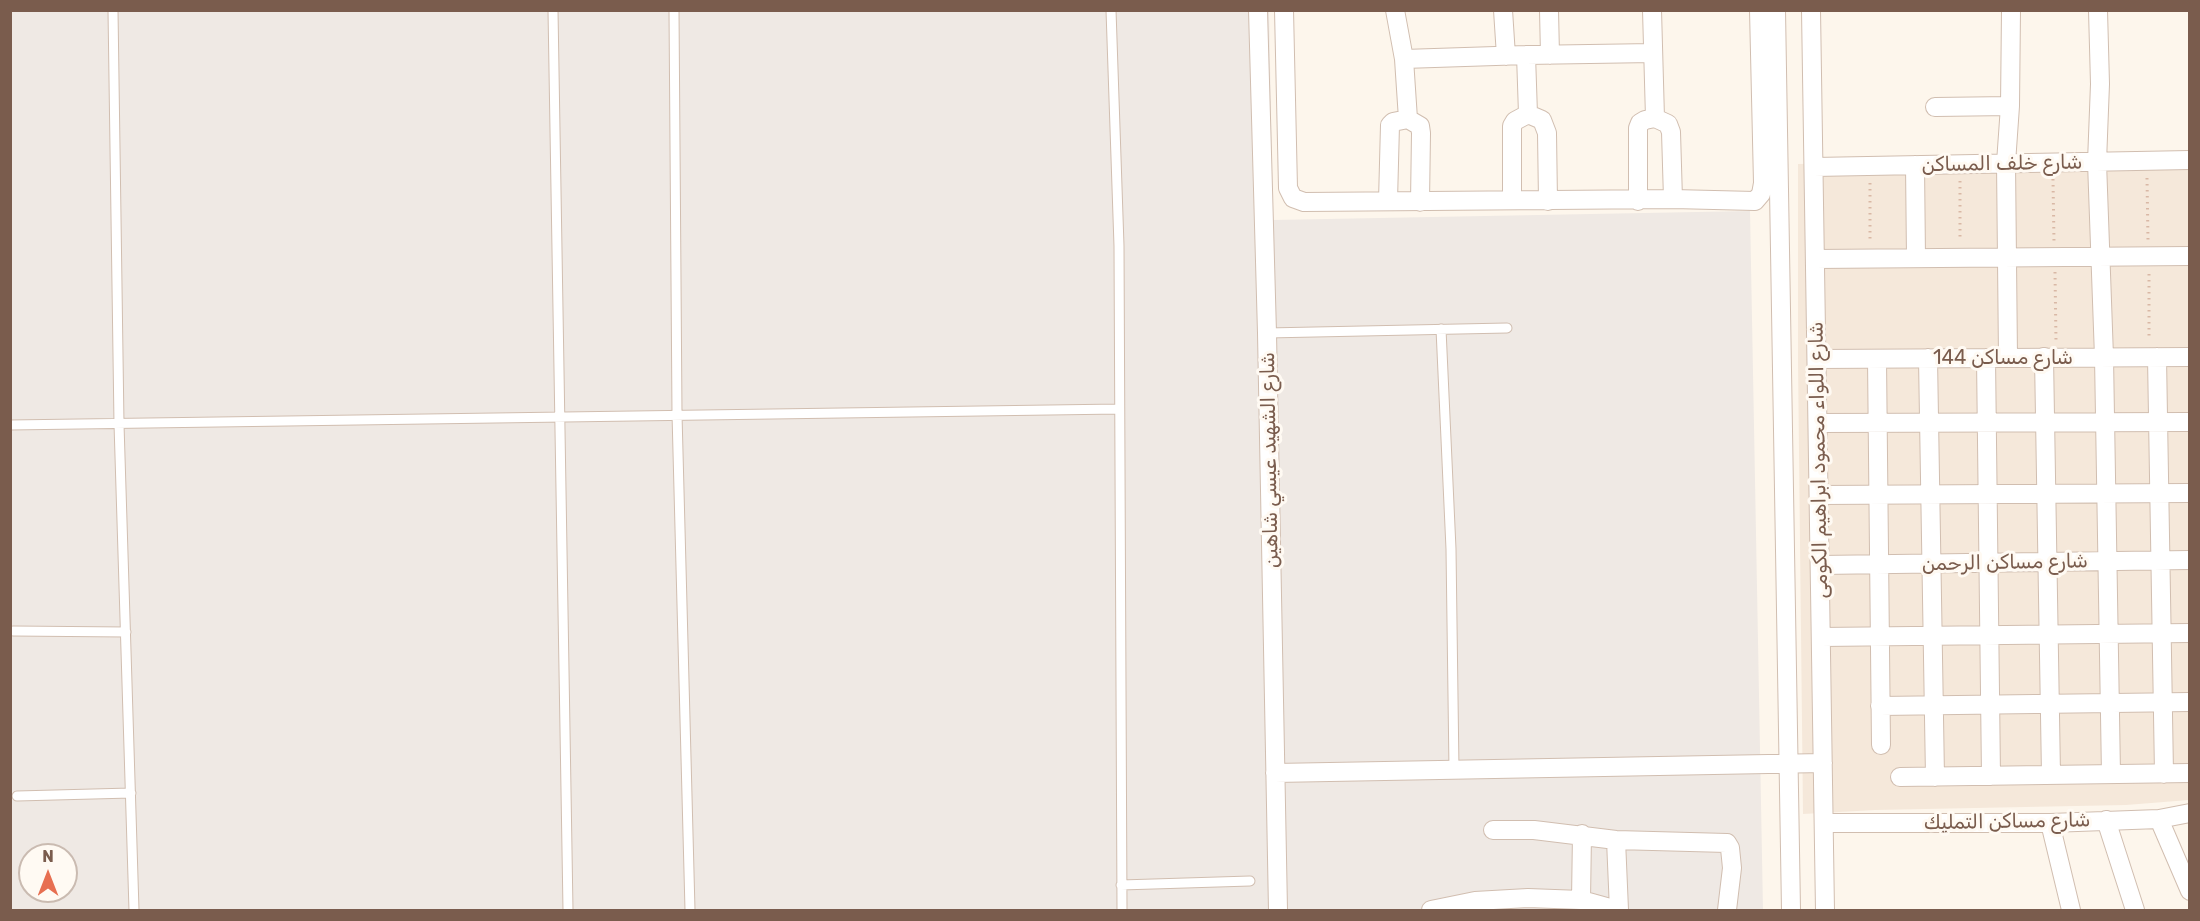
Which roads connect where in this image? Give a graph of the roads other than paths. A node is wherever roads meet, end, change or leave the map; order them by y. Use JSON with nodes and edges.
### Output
{"nodes":[{"id":1,"x":113,"y":10,"type":"edge"},
{"id":2,"x":553,"y":10,"type":"edge"},
{"id":3,"x":674,"y":10,"type":"edge"},
{"id":4,"x":1111,"y":10,"type":"edge"},
{"id":5,"x":1258,"y":10,"type":"edge"},
{"id":6,"x":1284,"y":10,"type":"edge"},
{"id":7,"x":1395,"y":10,"type":"edge"},
{"id":8,"x":1503,"y":10,"type":"edge"},
{"id":9,"x":1549,"y":10,"type":"edge"},
{"id":10,"x":1652,"y":10,"type":"edge"},
{"id":11,"x":1760,"y":10,"type":"edge"},
{"id":12,"x":1776,"y":10,"type":"edge"},
{"id":13,"x":1810,"y":10,"type":"edge"},
{"id":14,"x":2011,"y":10,"type":"edge"},
{"id":15,"x":2098,"y":10,"type":"edge"},
{"id":16,"x":1653,"y":53,"type":"junction"},
{"id":17,"x":1550,"y":54,"type":"junction"},
{"id":18,"x":1527,"y":55,"type":"junction"},
{"id":19,"x":1506,"y":56,"type":"junction"},
{"id":20,"x":1404,"y":59,"type":"junction"},
{"id":21,"x":2010,"y":106,"type":"junction"},
{"id":22,"x":1935,"y":107,"type":"dead end"},
{"id":23,"x":1528,"y":114,"type":"junction"},
{"id":24,"x":1656,"y":118,"type":"junction"},
{"id":25,"x":1407,"y":119,"type":"junction"},
{"id":26,"x":2190,"y":160,"type":"edge"},
{"id":27,"x":2097,"y":162,"type":"junction"},
{"id":28,"x":2006,"y":164,"type":"junction"},
{"id":29,"x":1915,"y":165,"type":"junction"},
{"id":30,"x":1814,"y":167,"type":"junction"},
{"id":31,"x":1673,"y":199,"type":"junction"},
{"id":32,"x":1512,"y":200,"type":"junction"},
{"id":33,"x":1388,"y":201,"type":"junction"},
{"id":34,"x":1548,"y":201,"type":"junction"},
{"id":35,"x":1638,"y":201,"type":"junction"},
{"id":36,"x":1420,"y":202,"type":"junction"},
{"id":37,"x":2100,"y":256,"type":"junction"},
{"id":38,"x":2190,"y":256,"type":"edge"},
{"id":39,"x":2007,"y":257,"type":"junction"},
{"id":40,"x":1916,"y":258,"type":"junction"},
{"id":41,"x":1815,"y":259,"type":"junction"},
{"id":42,"x":1507,"y":328,"type":"dead end"},
{"id":43,"x":1441,"y":329,"type":"junction"},
{"id":44,"x":1268,"y":333,"type":"junction"},
{"id":45,"x":2044,"y":357,"type":"junction"},
{"id":46,"x":2104,"y":357,"type":"junction"},
{"id":47,"x":2157,"y":357,"type":"junction"},
{"id":48,"x":2190,"y":357,"type":"edge"},
{"id":49,"x":1928,"y":358,"type":"junction"},
{"id":50,"x":1986,"y":358,"type":"junction"},
{"id":51,"x":2008,"y":358,"type":"junction"},
{"id":52,"x":1817,"y":359,"type":"junction"},
{"id":53,"x":1877,"y":359,"type":"junction"},
{"id":54,"x":1119,"y":409,"type":"junction"},
{"id":55,"x":677,"y":414,"type":"junction"},
{"id":56,"x":559,"y":417,"type":"junction"},
{"id":57,"x":1987,"y":422,"type":"junction"},
{"id":58,"x":2045,"y":422,"type":"junction"},
{"id":59,"x":2105,"y":422,"type":"junction"},
{"id":60,"x":2158,"y":422,"type":"junction"},
{"id":61,"x":2190,"y":422,"type":"edge"},
{"id":62,"x":1818,"y":423,"type":"junction"},
{"id":63,"x":1878,"y":423,"type":"junction"},
{"id":64,"x":1929,"y":423,"type":"junction"},
{"id":65,"x":119,"y":424,"type":"junction"},
{"id":66,"x":10,"y":425,"type":"edge"},
{"id":67,"x":2106,"y":493,"type":"junction"},
{"id":68,"x":2159,"y":493,"type":"junction"},
{"id":69,"x":2190,"y":493,"type":"edge"},
{"id":70,"x":1987,"y":494,"type":"junction"},
{"id":71,"x":2046,"y":494,"type":"junction"},
{"id":72,"x":1819,"y":495,"type":"junction"},
{"id":73,"x":1878,"y":495,"type":"junction"},
{"id":74,"x":1930,"y":495,"type":"junction"},
{"id":75,"x":2190,"y":560,"type":"edge"},
{"id":76,"x":2107,"y":561,"type":"junction"},
{"id":77,"x":2160,"y":561,"type":"junction"},
{"id":78,"x":2048,"y":562,"type":"junction"},
{"id":79,"x":1988,"y":563,"type":"junction"},
{"id":80,"x":1879,"y":564,"type":"junction"},
{"id":81,"x":1932,"y":564,"type":"junction"},
{"id":82,"x":1820,"y":565,"type":"junction"},
{"id":83,"x":13,"y":632,"type":"dead end"},
{"id":84,"x":126,"y":632,"type":"junction"},
{"id":85,"x":2161,"y":633,"type":"junction"},
{"id":86,"x":2190,"y":633,"type":"edge"},
{"id":87,"x":2109,"y":634,"type":"junction"},
{"id":88,"x":1989,"y":635,"type":"junction"},
{"id":89,"x":2049,"y":635,"type":"junction"},
{"id":90,"x":1933,"y":636,"type":"junction"},
{"id":91,"x":1880,"y":637,"type":"junction"},
{"id":92,"x":1821,"y":638,"type":"junction"},
{"id":93,"x":2163,"y":702,"type":"junction"},
{"id":94,"x":2190,"y":702,"type":"edge"},
{"id":95,"x":2050,"y":703,"type":"junction"},
{"id":96,"x":2110,"y":703,"type":"junction"},
{"id":97,"x":1990,"y":704,"type":"junction"},
{"id":98,"x":1934,"y":705,"type":"junction"},
{"id":99,"x":1880,"y":706,"type":"junction"},
{"id":100,"x":1881,"y":745,"type":"dead end"},
{"id":101,"x":1823,"y":763,"type":"junction"},
{"id":102,"x":1789,"y":764,"type":"junction"},
{"id":103,"x":1454,"y":770,"type":"junction"},
{"id":104,"x":1275,"y":773,"type":"junction"},
{"id":105,"x":2190,"y":773,"type":"edge"},
{"id":106,"x":2111,"y":774,"type":"junction"},
{"id":107,"x":2164,"y":774,"type":"junction"},
{"id":108,"x":2051,"y":775,"type":"junction"},
{"id":109,"x":1991,"y":776,"type":"junction"},
{"id":110,"x":1900,"y":777,"type":"dead end"},
{"id":111,"x":1935,"y":777,"type":"junction"},
{"id":112,"x":131,"y":793,"type":"junction"},
{"id":113,"x":16,"y":796,"type":"dead end"},
{"id":114,"x":2190,"y":813,"type":"edge"},
{"id":115,"x":2159,"y":819,"type":"junction"},
{"id":116,"x":2106,"y":820,"type":"junction"},
{"id":117,"x":2050,"y":822,"type":"junction"},
{"id":118,"x":1824,"y":823,"type":"junction"},
{"id":119,"x":1493,"y":831,"type":"dead end"},
{"id":120,"x":1582,"y":834,"type":"junction"},
{"id":121,"x":1616,"y":840,"type":"junction"},
{"id":122,"x":2187,"y":879,"type":"edge"},
{"id":123,"x":1250,"y":881,"type":"dead end"},
{"id":124,"x":1121,"y":885,"type":"junction"},
{"id":125,"x":1581,"y":900,"type":"junction"},
{"id":126,"x":134,"y":910,"type":"edge"},
{"id":127,"x":568,"y":910,"type":"edge"},
{"id":128,"x":690,"y":910,"type":"edge"},
{"id":129,"x":1122,"y":910,"type":"edge"},
{"id":130,"x":1278,"y":910,"type":"edge"},
{"id":131,"x":1431,"y":910,"type":"edge"},
{"id":132,"x":1618,"y":910,"type":"edge"},
{"id":133,"x":1727,"y":910,"type":"edge"},
{"id":134,"x":1791,"y":910,"type":"edge"},
{"id":135,"x":1825,"y":910,"type":"edge"},
{"id":136,"x":2071,"y":910,"type":"edge"},
{"id":137,"x":2135,"y":910,"type":"edge"}],
"edges":[{"from":1,"to":65,"type":"lane"},
{"from":2,"to":56,"type":"lane"},
{"from":3,"to":55,"type":"lane"},
{"from":4,"to":54,"type":"lane"},
{"from":5,"to":44,"type":"street","name":"شارع الشهيد عيسي شاهين"},
{"from":6,"to":33,"type":"street"},
{"from":7,"to":20,"type":"street"},
{"from":8,"to":19,"type":"street"},
{"from":9,"to":17,"type":"street"},
{"from":10,"to":16,"type":"street"},
{"from":11,"to":31,"type":"street"},
{"from":12,"to":102,"type":"street"},
{"from":13,"to":30,"type":"street","name":"شارع اللواء محمود ابراهيم الكومى"},
{"from":14,"to":21,"type":"street"},
{"from":15,"to":27,"type":"street"},
{"from":16,"to":17,"type":"street"},
{"from":16,"to":24,"type":"street"},
{"from":17,"to":18,"type":"street"},
{"from":18,"to":19,"type":"street"},
{"from":18,"to":23,"type":"street"},
{"from":19,"to":20,"type":"street"},
{"from":20,"to":25,"type":"street"},
{"from":21,"to":22,"type":"street"},
{"from":21,"to":28,"type":"street"},
{"from":23,"to":32,"type":"street"},
{"from":23,"to":34,"type":"street"},
{"from":24,"to":31,"type":"street"},
{"from":24,"to":35,"type":"street"},
{"from":25,"to":33,"type":"street"},
{"from":25,"to":36,"type":"street"},
{"from":26,"to":27,"type":"street","name":"شارع خلف المساكن"},
{"from":27,"to":28,"type":"street","name":"شارع خلف المساكن"},
{"from":27,"to":37,"type":"street"},
{"from":28,"to":29,"type":"street","name":"شارع خلف المساكن"},
{"from":28,"to":39,"type":"street"},
{"from":29,"to":30,"type":"street","name":"شارع خلف المساكن"},
{"from":29,"to":40,"type":"street"},
{"from":30,"to":41,"type":"street","name":"شارع اللواء محمود ابراهيم الكومى"},
{"from":31,"to":35,"type":"street"},
{"from":32,"to":34,"type":"street"},
{"from":32,"to":36,"type":"street"},
{"from":33,"to":36,"type":"street"},
{"from":34,"to":35,"type":"street"},
{"from":37,"to":38,"type":"street"},
{"from":37,"to":39,"type":"street"},
{"from":37,"to":46,"type":"street"},
{"from":39,"to":40,"type":"street"},
{"from":39,"to":51,"type":"street"},
{"from":40,"to":41,"type":"street"},
{"from":41,"to":52,"type":"street","name":"شارع اللواء محمود ابراهيم الكومى"},
{"from":42,"to":43,"type":"lane"},
{"from":43,"to":44,"type":"lane"},
{"from":43,"to":103,"type":"lane"},
{"from":44,"to":104,"type":"street","name":"شارع الشهيد عيسي شاهين"},
{"from":45,"to":46,"type":"street","name":"شارع مساكن 144"},
{"from":45,"to":51,"type":"street","name":"شارع مساكن 144"},
{"from":45,"to":58,"type":"street"},
{"from":46,"to":47,"type":"street","name":"شارع مساكن 144"},
{"from":46,"to":59,"type":"street"},
{"from":47,"to":48,"type":"street","name":"شارع مساكن 144"},
{"from":47,"to":60,"type":"street"},
{"from":49,"to":50,"type":"street","name":"شارع مساكن 144"},
{"from":49,"to":53,"type":"street","name":"شارع مساكن 144"},
{"from":49,"to":64,"type":"street"},
{"from":50,"to":51,"type":"street","name":"شارع مساكن 144"},
{"from":50,"to":57,"type":"street"},
{"from":52,"to":53,"type":"street","name":"شارع مساكن 144"},
{"from":52,"to":62,"type":"street","name":"شارع اللواء محمود ابراهيم الكومى"},
{"from":53,"to":63,"type":"street"},
{"from":54,"to":55,"type":"lane"},
{"from":54,"to":124,"type":"lane"},
{"from":55,"to":56,"type":"lane"},
{"from":55,"to":128,"type":"lane"},
{"from":56,"to":65,"type":"lane"},
{"from":56,"to":127,"type":"lane"},
{"from":57,"to":58,"type":"street"},
{"from":57,"to":64,"type":"street"},
{"from":57,"to":70,"type":"street"},
{"from":58,"to":59,"type":"street"},
{"from":58,"to":71,"type":"street"},
{"from":59,"to":60,"type":"street"},
{"from":59,"to":67,"type":"street"},
{"from":60,"to":61,"type":"street"},
{"from":60,"to":68,"type":"street"},
{"from":62,"to":63,"type":"street"},
{"from":62,"to":72,"type":"street","name":"شارع اللواء محمود ابراهيم الكومى"},
{"from":63,"to":64,"type":"street"},
{"from":63,"to":73,"type":"street"},
{"from":64,"to":74,"type":"street"},
{"from":65,"to":66,"type":"lane"},
{"from":65,"to":84,"type":"lane"},
{"from":67,"to":68,"type":"street"},
{"from":67,"to":71,"type":"street"},
{"from":67,"to":76,"type":"street"},
{"from":68,"to":69,"type":"street"},
{"from":68,"to":77,"type":"street"},
{"from":70,"to":71,"type":"street"},
{"from":70,"to":74,"type":"street"},
{"from":70,"to":79,"type":"street"},
{"from":71,"to":78,"type":"street"},
{"from":72,"to":73,"type":"street"},
{"from":72,"to":82,"type":"street","name":"شارع اللواء محمود ابراهيم الكومى"},
{"from":73,"to":74,"type":"street"},
{"from":73,"to":80,"type":"street"},
{"from":74,"to":81,"type":"street"},
{"from":75,"to":77,"type":"street","name":"شارع مساكن الرحمن"},
{"from":76,"to":77,"type":"street","name":"شارع مساكن الرحمن"},
{"from":76,"to":78,"type":"street","name":"شارع مساكن الرحمن"},
{"from":76,"to":87,"type":"street"},
{"from":77,"to":85,"type":"street"},
{"from":78,"to":79,"type":"street","name":"شارع مساكن الرحمن"},
{"from":78,"to":89,"type":"street"},
{"from":79,"to":81,"type":"street","name":"شارع مساكن الرحمن"},
{"from":79,"to":88,"type":"street"},
{"from":80,"to":81,"type":"street","name":"شارع مساكن الرحمن"},
{"from":80,"to":82,"type":"street","name":"شارع مساكن الرحمن"},
{"from":80,"to":91,"type":"street"},
{"from":81,"to":90,"type":"street"},
{"from":82,"to":92,"type":"street","name":"شارع اللواء محمود ابراهيم الكومى"},
{"from":83,"to":84,"type":"lane"},
{"from":84,"to":112,"type":"lane"},
{"from":85,"to":86,"type":"street"},
{"from":85,"to":87,"type":"street"},
{"from":85,"to":93,"type":"street"},
{"from":87,"to":89,"type":"street"},
{"from":87,"to":96,"type":"street"},
{"from":88,"to":89,"type":"street"},
{"from":88,"to":90,"type":"street"},
{"from":88,"to":97,"type":"street"},
{"from":89,"to":95,"type":"street"},
{"from":90,"to":91,"type":"street"},
{"from":90,"to":98,"type":"street"},
{"from":91,"to":92,"type":"street"},
{"from":91,"to":99,"type":"street"},
{"from":92,"to":101,"type":"street","name":"شارع اللواء محمود ابراهيم الكومى"},
{"from":93,"to":94,"type":"street"},
{"from":93,"to":96,"type":"street"},
{"from":93,"to":107,"type":"street"},
{"from":95,"to":96,"type":"street"},
{"from":95,"to":97,"type":"street"},
{"from":95,"to":108,"type":"street"},
{"from":96,"to":106,"type":"street"},
{"from":97,"to":98,"type":"street"},
{"from":97,"to":109,"type":"street"},
{"from":98,"to":99,"type":"street"},
{"from":98,"to":111,"type":"street"},
{"from":99,"to":100,"type":"street"},
{"from":101,"to":102,"type":"street"},
{"from":101,"to":118,"type":"street","name":"شارع اللواء محمود ابراهيم الكومى"},
{"from":102,"to":103,"type":"street"},
{"from":102,"to":134,"type":"street"},
{"from":103,"to":104,"type":"street"},
{"from":104,"to":130,"type":"street","name":"شارع الشهيد عيسي شاهين"},
{"from":105,"to":107,"type":"street"},
{"from":106,"to":107,"type":"street"},
{"from":106,"to":108,"type":"street"},
{"from":108,"to":109,"type":"street"},
{"from":109,"to":111,"type":"street"},
{"from":110,"to":111,"type":"street"},
{"from":112,"to":113,"type":"lane"},
{"from":112,"to":126,"type":"lane"},
{"from":114,"to":115,"type":"street","name":"شارع مساكن التمليك"},
{"from":115,"to":116,"type":"street","name":"شارع مساكن التمليك"},
{"from":115,"to":122,"type":"street"},
{"from":116,"to":117,"type":"street","name":"شارع مساكن التمليك"},
{"from":116,"to":137,"type":"street"},
{"from":117,"to":118,"type":"street","name":"شارع مساكن التمليك"},
{"from":117,"to":136,"type":"street"},
{"from":118,"to":135,"type":"street","name":"شارع اللواء محمود ابراهيم الكومى"},
{"from":119,"to":120,"type":"street"},
{"from":120,"to":121,"type":"street"},
{"from":120,"to":125,"type":"street"},
{"from":121,"to":132,"type":"street"},
{"from":121,"to":133,"type":"street"},
{"from":123,"to":124,"type":"lane"},
{"from":124,"to":129,"type":"lane"},
{"from":125,"to":131,"type":"street"},
{"from":125,"to":132,"type":"street"}]}
